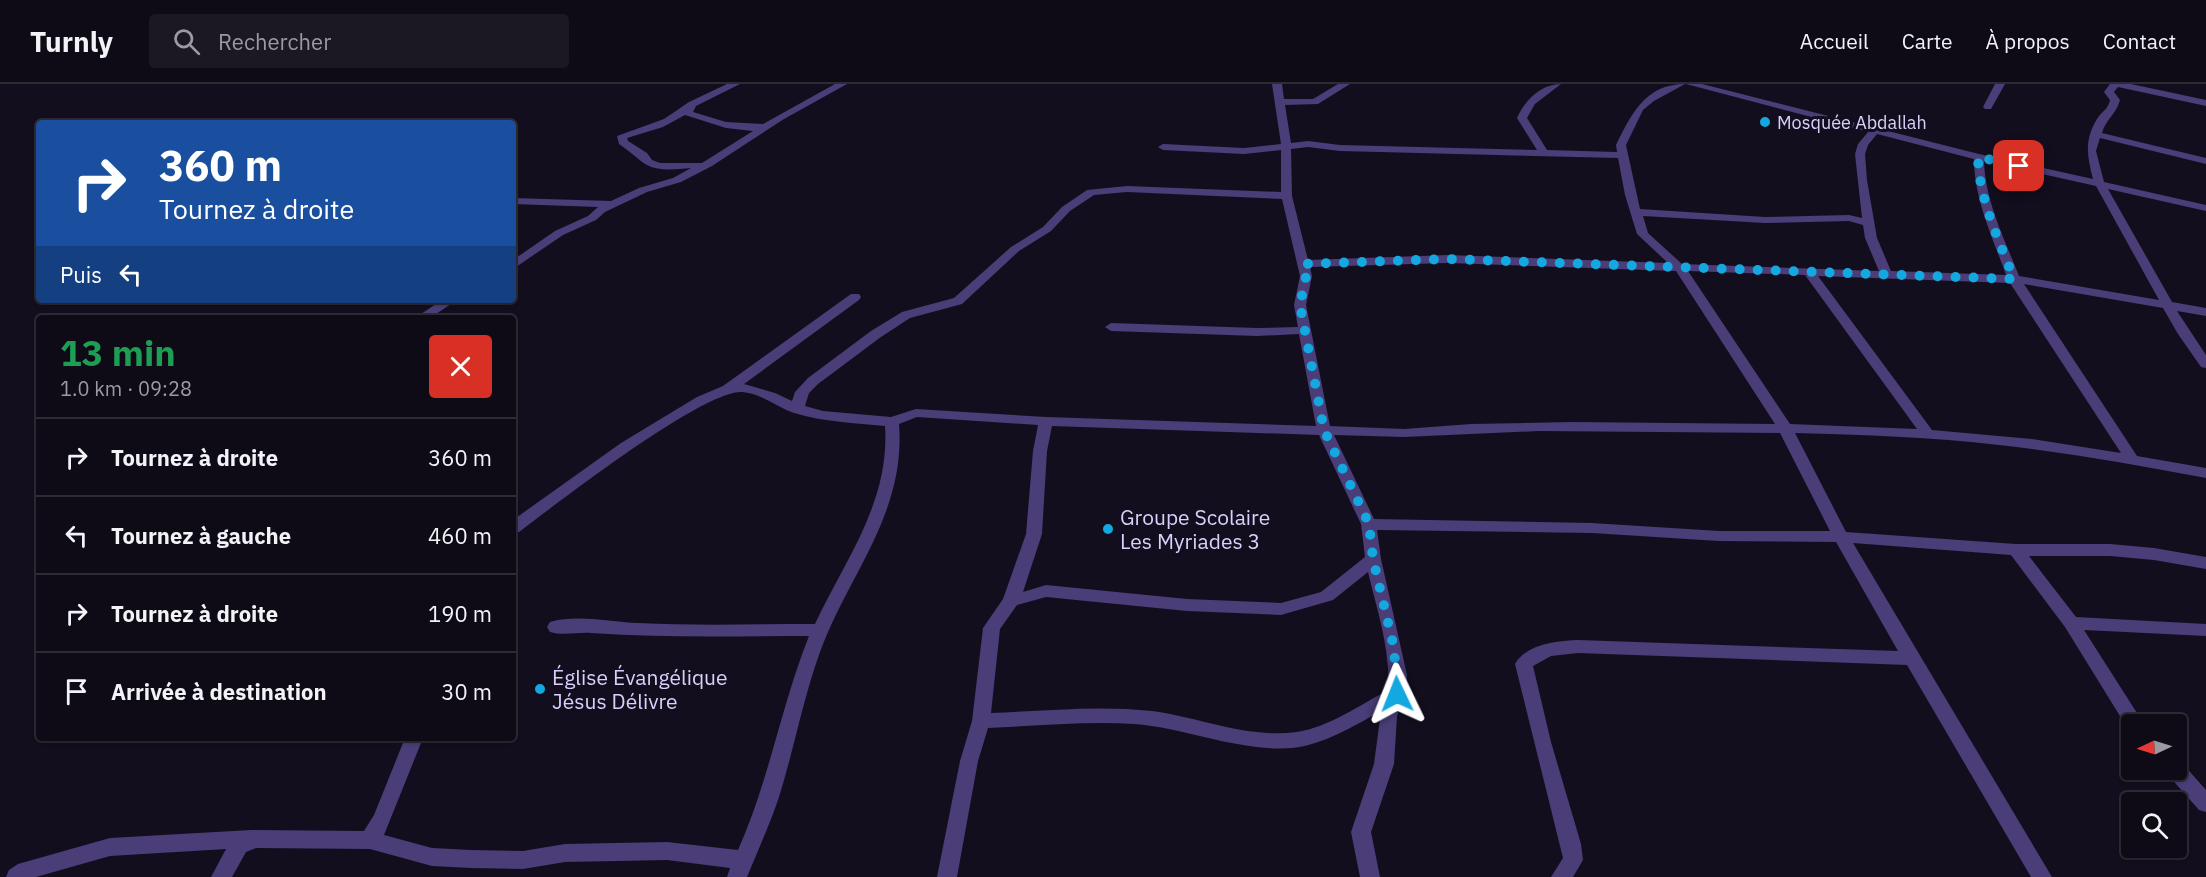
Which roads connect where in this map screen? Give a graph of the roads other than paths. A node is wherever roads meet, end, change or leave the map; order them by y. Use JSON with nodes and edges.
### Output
{"nodes":[{"id":1,"x":735,"y":84,"type":"edge"},
{"id":2,"x":842,"y":84,"type":"edge"},
{"id":3,"x":1277,"y":84,"type":"edge"},
{"id":4,"x":1345,"y":84,"type":"edge"},
{"id":5,"x":1556,"y":84,"type":"edge"},
{"id":6,"x":1680,"y":84,"type":"edge"},
{"id":7,"x":1691,"y":84,"type":"edge"},
{"id":8,"x":2000,"y":84,"type":"edge"},
{"id":9,"x":2116,"y":84,"type":"edge"},
{"id":10,"x":1280,"y":102,"type":"junction"},
{"id":11,"x":2206,"y":103,"type":"edge"},
{"id":12,"x":692,"y":104,"type":"junction"},
{"id":13,"x":1988,"y":107,"type":"dead end"},
{"id":14,"x":767,"y":127,"type":"junction"},
{"id":15,"x":1874,"y":131,"type":"junction"},
{"id":16,"x":2095,"y":135,"type":"junction"},
{"id":17,"x":1286,"y":146,"type":"junction"},
{"id":18,"x":1163,"y":147,"type":"dead end"},
{"id":19,"x":1544,"y":153,"type":"junction"},
{"id":20,"x":1622,"y":155,"type":"junction"},
{"id":21,"x":1978,"y":157,"type":"junction"},
{"id":22,"x":2206,"y":161,"type":"edge"},
{"id":23,"x":708,"y":164,"type":"junction"},
{"id":24,"x":2099,"y":183,"type":"junction"},
{"id":25,"x":1287,"y":196,"type":"junction"},
{"id":26,"x":516,"y":201,"type":"edge"},
{"id":27,"x":616,"y":203,"type":"junction"},
{"id":28,"x":2206,"y":208,"type":"edge"},
{"id":29,"x":1635,"y":212,"type":"junction"},
{"id":30,"x":1867,"y":222,"type":"junction"},
{"id":31,"x":516,"y":263,"type":"edge"},
{"id":32,"x":1304,"y":264,"type":"junction"},
{"id":33,"x":1681,"y":269,"type":"junction"},
{"id":34,"x":1809,"y":272,"type":"junction"},
{"id":35,"x":1886,"y":273,"type":"junction"},
{"id":36,"x":2014,"y":279,"type":"junction"},
{"id":37,"x":855,"y":297,"type":"dead end"},
{"id":38,"x":446,"y":303,"type":"edge"},
{"id":39,"x":2166,"y":304,"type":"junction"},
{"id":40,"x":2206,"y":312,"type":"edge"},
{"id":41,"x":426,"y":315,"type":"edge"},
{"id":42,"x":1111,"y":327,"type":"dead end"},
{"id":43,"x":1305,"y":330,"type":"junction"},
{"id":44,"x":2206,"y":364,"type":"edge"},
{"id":45,"x":728,"y":389,"type":"junction"},
{"id":46,"x":797,"y":408,"type":"junction"},
{"id":47,"x":1046,"y":421,"type":"junction"},
{"id":48,"x":892,"y":422,"type":"junction"},
{"id":49,"x":1785,"y":428,"type":"junction"},
{"id":50,"x":1324,"y":430,"type":"junction"},
{"id":51,"x":1928,"y":434,"type":"junction"},
{"id":52,"x":2132,"y":459,"type":"junction"},
{"id":53,"x":2206,"y":473,"type":"edge"},
{"id":54,"x":1369,"y":524,"type":"junction"},
{"id":55,"x":516,"y":526,"type":"edge"},
{"id":56,"x":1841,"y":537,"type":"junction"},
{"id":57,"x":2016,"y":550,"type":"junction"},
{"id":58,"x":1373,"y":559,"type":"junction"},
{"id":59,"x":2206,"y":563,"type":"edge"},
{"id":60,"x":1011,"y":601,"type":"junction"},
{"id":61,"x":2071,"y":623,"type":"junction"},
{"id":62,"x":556,"y":627,"type":"dead end"},
{"id":63,"x":820,"y":630,"type":"junction"},
{"id":64,"x":2206,"y":630,"type":"edge"},
{"id":65,"x":1911,"y":657,"type":"junction"},
{"id":66,"x":1397,"y":694,"type":"junction"},
{"id":67,"x":2129,"y":714,"type":"edge"},
{"id":68,"x":981,"y":721,"type":"junction"},
{"id":69,"x":413,"y":741,"type":"edge"},
{"id":70,"x":2187,"y":778,"type":"edge"},
{"id":71,"x":2200,"y":788,"type":"edge"},
{"id":72,"x":2206,"y":804,"type":"edge"},
{"id":73,"x":254,"y":839,"type":"junction"},
{"id":74,"x":370,"y":840,"type":"junction"},
{"id":75,"x":740,"y":868,"type":"edge"},
{"id":76,"x":16,"y":877,"type":"edge"},
{"id":77,"x":222,"y":877,"type":"edge"},
{"id":78,"x":947,"y":877,"type":"edge"},
{"id":79,"x":1370,"y":877,"type":"edge"},
{"id":80,"x":1562,"y":877,"type":"edge"},
{"id":81,"x":2042,"y":877,"type":"edge"}],
"edges":[{"from":1,"to":12,"type":"street"},
{"from":2,"to":14,"type":"street"},
{"from":3,"to":10,"type":"street"},
{"from":4,"to":10,"type":"street"},
{"from":5,"to":19,"type":"street"},
{"from":6,"to":20,"type":"street"},
{"from":7,"to":15,"type":"street"},
{"from":8,"to":13,"type":"street"},
{"from":9,"to":11,"type":"street"},
{"from":9,"to":16,"type":"street"},
{"from":10,"to":17,"type":"street"},
{"from":12,"to":14,"type":"street"},
{"from":12,"to":23,"type":"street"},
{"from":14,"to":23,"type":"street"},
{"from":15,"to":21,"type":"street"},
{"from":15,"to":30,"type":"street"},
{"from":16,"to":22,"type":"street"},
{"from":16,"to":24,"type":"street"},
{"from":17,"to":18,"type":"street"},
{"from":17,"to":19,"type":"street"},
{"from":17,"to":25,"type":"street"},
{"from":19,"to":20,"type":"street"},
{"from":20,"to":29,"type":"street"},
{"from":21,"to":24,"type":"street"},
{"from":21,"to":36,"type":"street"},
{"from":23,"to":27,"type":"street"},
{"from":24,"to":28,"type":"street"},
{"from":24,"to":39,"type":"street"},
{"from":25,"to":32,"type":"street"},
{"from":25,"to":46,"type":"street"},
{"from":26,"to":27,"type":"street"},
{"from":27,"to":31,"type":"street"},
{"from":29,"to":30,"type":"street"},
{"from":29,"to":33,"type":"street"},
{"from":30,"to":35,"type":"street"},
{"from":32,"to":33,"type":"street"},
{"from":32,"to":43,"type":"street"},
{"from":33,"to":34,"type":"street"},
{"from":33,"to":49,"type":"street"},
{"from":34,"to":35,"type":"street"},
{"from":34,"to":51,"type":"street"},
{"from":35,"to":36,"type":"street"},
{"from":36,"to":39,"type":"street"},
{"from":36,"to":52,"type":"street"},
{"from":37,"to":45,"type":"street"},
{"from":38,"to":41,"type":"street"},
{"from":39,"to":40,"type":"street"},
{"from":39,"to":44,"type":"street"},
{"from":42,"to":43,"type":"street"},
{"from":43,"to":50,"type":"street"},
{"from":45,"to":46,"type":"street"},
{"from":45,"to":55,"type":"street"},
{"from":46,"to":48,"type":"street"},
{"from":47,"to":48,"type":"street"},
{"from":47,"to":50,"type":"street"},
{"from":47,"to":60,"type":"street"},
{"from":48,"to":63,"type":"street"},
{"from":49,"to":50,"type":"street"},
{"from":49,"to":51,"type":"street"},
{"from":49,"to":56,"type":"street"},
{"from":50,"to":54,"type":"street"},
{"from":51,"to":52,"type":"street"},
{"from":52,"to":53,"type":"street"},
{"from":54,"to":56,"type":"street"},
{"from":54,"to":58,"type":"street"},
{"from":56,"to":57,"type":"street"},
{"from":56,"to":65,"type":"street"},
{"from":57,"to":59,"type":"street"},
{"from":57,"to":61,"type":"street"},
{"from":58,"to":60,"type":"street"},
{"from":58,"to":66,"type":"street"},
{"from":60,"to":68,"type":"street"},
{"from":61,"to":64,"type":"street"},
{"from":61,"to":67,"type":"street"},
{"from":62,"to":63,"type":"street"},
{"from":63,"to":75,"type":"street"},
{"from":65,"to":80,"type":"street"},
{"from":65,"to":81,"type":"street"},
{"from":66,"to":68,"type":"street"},
{"from":66,"to":79,"type":"street"},
{"from":68,"to":78,"type":"street"},
{"from":69,"to":74,"type":"street"},
{"from":70,"to":71,"type":"street"},
{"from":71,"to":72,"type":"street"},
{"from":73,"to":74,"type":"street"},
{"from":73,"to":76,"type":"street"},
{"from":73,"to":77,"type":"street"},
{"from":74,"to":75,"type":"street"}]}
